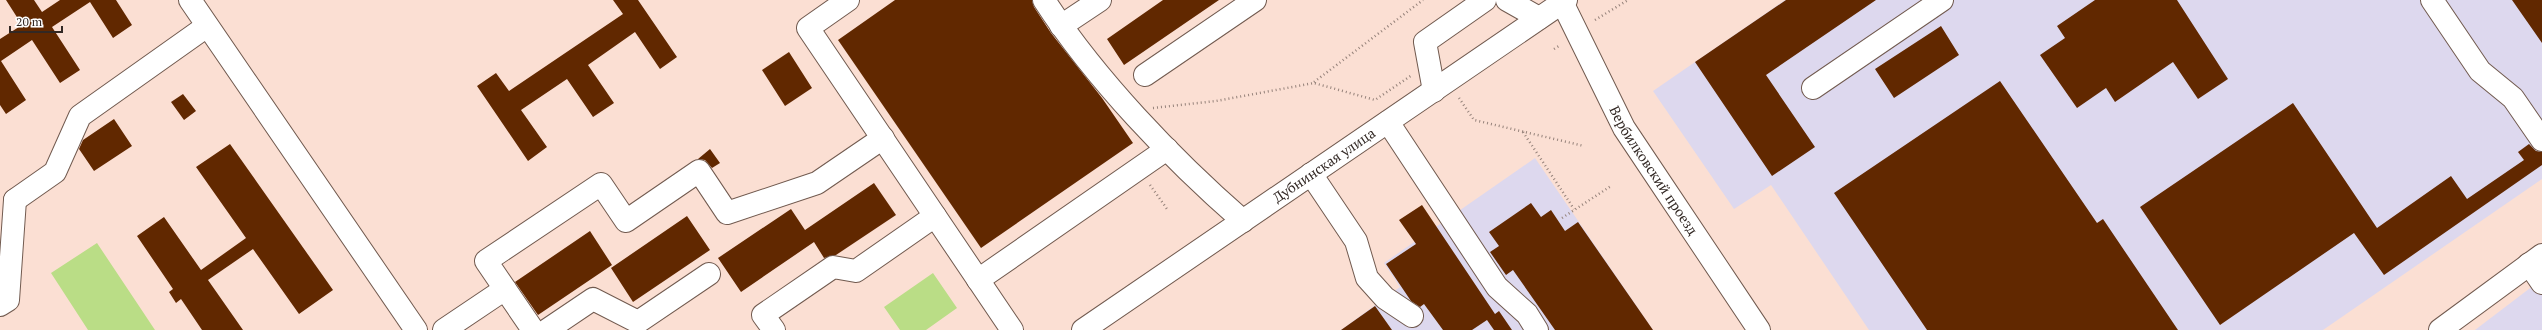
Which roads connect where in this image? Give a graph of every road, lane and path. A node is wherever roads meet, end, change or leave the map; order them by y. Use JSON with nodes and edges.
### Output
{"nodes":[{"id":1,"x":190,"y":0,"type":"edge"},
{"id":2,"x":848,"y":0,"type":"edge"},
{"id":3,"x":1044,"y":0,"type":"edge"},
{"id":4,"x":1100,"y":0,"type":"edge"},
{"id":5,"x":1255,"y":0,"type":"edge"},
{"id":6,"x":1423,"y":0,"type":"edge"},
{"id":7,"x":1485,"y":0,"type":"edge"},
{"id":8,"x":1507,"y":0,"type":"edge"},
{"id":9,"x":1628,"y":0,"type":"edge"},
{"id":10,"x":1942,"y":0,"type":"edge"},
{"id":11,"x":2432,"y":0,"type":"edge"},
{"id":12,"x":1564,"y":1,"type":"edge"},
{"id":13,"x":1539,"y":18,"type":"junction"},
{"id":14,"x":1596,"y":20,"type":"dead end"},
{"id":15,"x":207,"y":26,"type":"junction"},
{"id":16,"x":1061,"y":26,"type":"junction"},
{"id":17,"x":1558,"y":46,"type":"dead end"},
{"id":18,"x":1554,"y":49,"type":"dead end"},
{"id":19,"x":1429,"y":63,"type":"junction"},
{"id":20,"x":1145,"y":76,"type":"dead end"},
{"id":21,"x":1314,"y":83,"type":"junction"},
{"id":22,"x":1813,"y":88,"type":"dead end"},
{"id":23,"x":1434,"y":90,"type":"junction"},
{"id":24,"x":1459,"y":98,"type":"dead end"},
{"id":25,"x":1133,"y":111,"type":"junction"},
{"id":26,"x":1388,"y":122,"type":"junction"},
{"id":27,"x":1522,"y":132,"type":"junction"},
{"id":28,"x":882,"y":138,"type":"junction"},
{"id":29,"x":2542,"y":140,"type":"edge"},
{"id":30,"x":1584,"y":146,"type":"dead end"},
{"id":31,"x":1167,"y":149,"type":"junction"},
{"id":32,"x":1138,"y":169,"type":"junction"},
{"id":33,"x":1311,"y":174,"type":"junction"},
{"id":34,"x":1611,"y":186,"type":"dead end"},
{"id":35,"x":7,"y":197,"type":"edge"},
{"id":36,"x":1167,"y":209,"type":"dead end"},
{"id":37,"x":1574,"y":209,"type":"junction"},
{"id":38,"x":936,"y":216,"type":"junction"},
{"id":39,"x":1562,"y":218,"type":"dead end"},
{"id":40,"x":1243,"y":221,"type":"junction"},
{"id":41,"x":2536,"y":259,"type":"edge"},
{"id":42,"x":709,"y":274,"type":"dead end"},
{"id":43,"x":978,"y":280,"type":"junction"},
{"id":44,"x":2542,"y":283,"type":"edge"},
{"id":45,"x":505,"y":289,"type":"junction"},
{"id":46,"x":0,"y":305,"type":"edge"},
{"id":47,"x":1412,"y":316,"type":"dead end"},
{"id":48,"x":416,"y":330,"type":"edge"},
{"id":49,"x":444,"y":330,"type":"edge"},
{"id":50,"x":533,"y":330,"type":"edge"},
{"id":51,"x":547,"y":330,"type":"edge"},
{"id":52,"x":774,"y":330,"type":"edge"},
{"id":53,"x":1012,"y":330,"type":"edge"},
{"id":54,"x":1082,"y":330,"type":"edge"},
{"id":55,"x":1537,"y":330,"type":"edge"},
{"id":56,"x":1759,"y":330,"type":"edge"},
{"id":57,"x":2440,"y":330,"type":"edge"}],
"edges":[{"from":1,"to":15,"type":"street"},
{"from":2,"to":28,"type":"street"},
{"from":3,"to":16,"type":"street"},
{"from":4,"to":16,"type":"street"},
{"from":5,"to":20,"type":"street"},
{"from":6,"to":21,"type":"path"},
{"from":7,"to":19,"type":"street"},
{"from":8,"to":13,"type":"street"},
{"from":9,"to":14,"type":"path"},
{"from":10,"to":22,"type":"street"},
{"from":11,"to":29,"type":"street"},
{"from":12,"to":13,"type":"street","name":"Дубнинская улица"},
{"from":12,"to":56,"type":"street","name":"Вербилковский проезд"},
{"from":13,"to":23,"type":"street","name":"Дубнинская улица"},
{"from":15,"to":35,"type":"street"},
{"from":15,"to":48,"type":"street"},
{"from":16,"to":25,"type":"street"},
{"from":17,"to":18,"type":"path"},
{"from":19,"to":21,"type":"path"},
{"from":19,"to":23,"type":"street"},
{"from":21,"to":25,"type":"path"},
{"from":23,"to":26,"type":"street","name":"Дубнинская улица"},
{"from":24,"to":27,"type":"path"},
{"from":25,"to":31,"type":"street"},
{"from":26,"to":33,"type":"street","name":"Дубнинская улица"},
{"from":26,"to":55,"type":"street"},
{"from":27,"to":30,"type":"path"},
{"from":27,"to":37,"type":"path"},
{"from":28,"to":38,"type":"street"},
{"from":28,"to":45,"type":"street"},
{"from":31,"to":32,"type":"street"},
{"from":31,"to":40,"type":"street"},
{"from":32,"to":36,"type":"path"},
{"from":32,"to":43,"type":"street"},
{"from":33,"to":40,"type":"street","name":"Дубнинская улица"},
{"from":33,"to":47,"type":"street"},
{"from":34,"to":37,"type":"path"},
{"from":35,"to":46,"type":"street"},
{"from":37,"to":39,"type":"path"},
{"from":38,"to":43,"type":"street"},
{"from":38,"to":52,"type":"street"},
{"from":40,"to":54,"type":"street","name":"Дубнинская улица"},
{"from":41,"to":44,"type":"street"},
{"from":41,"to":57,"type":"street"},
{"from":42,"to":51,"type":"street"},
{"from":43,"to":53,"type":"street"},
{"from":45,"to":49,"type":"street"},
{"from":45,"to":50,"type":"street"}]}
